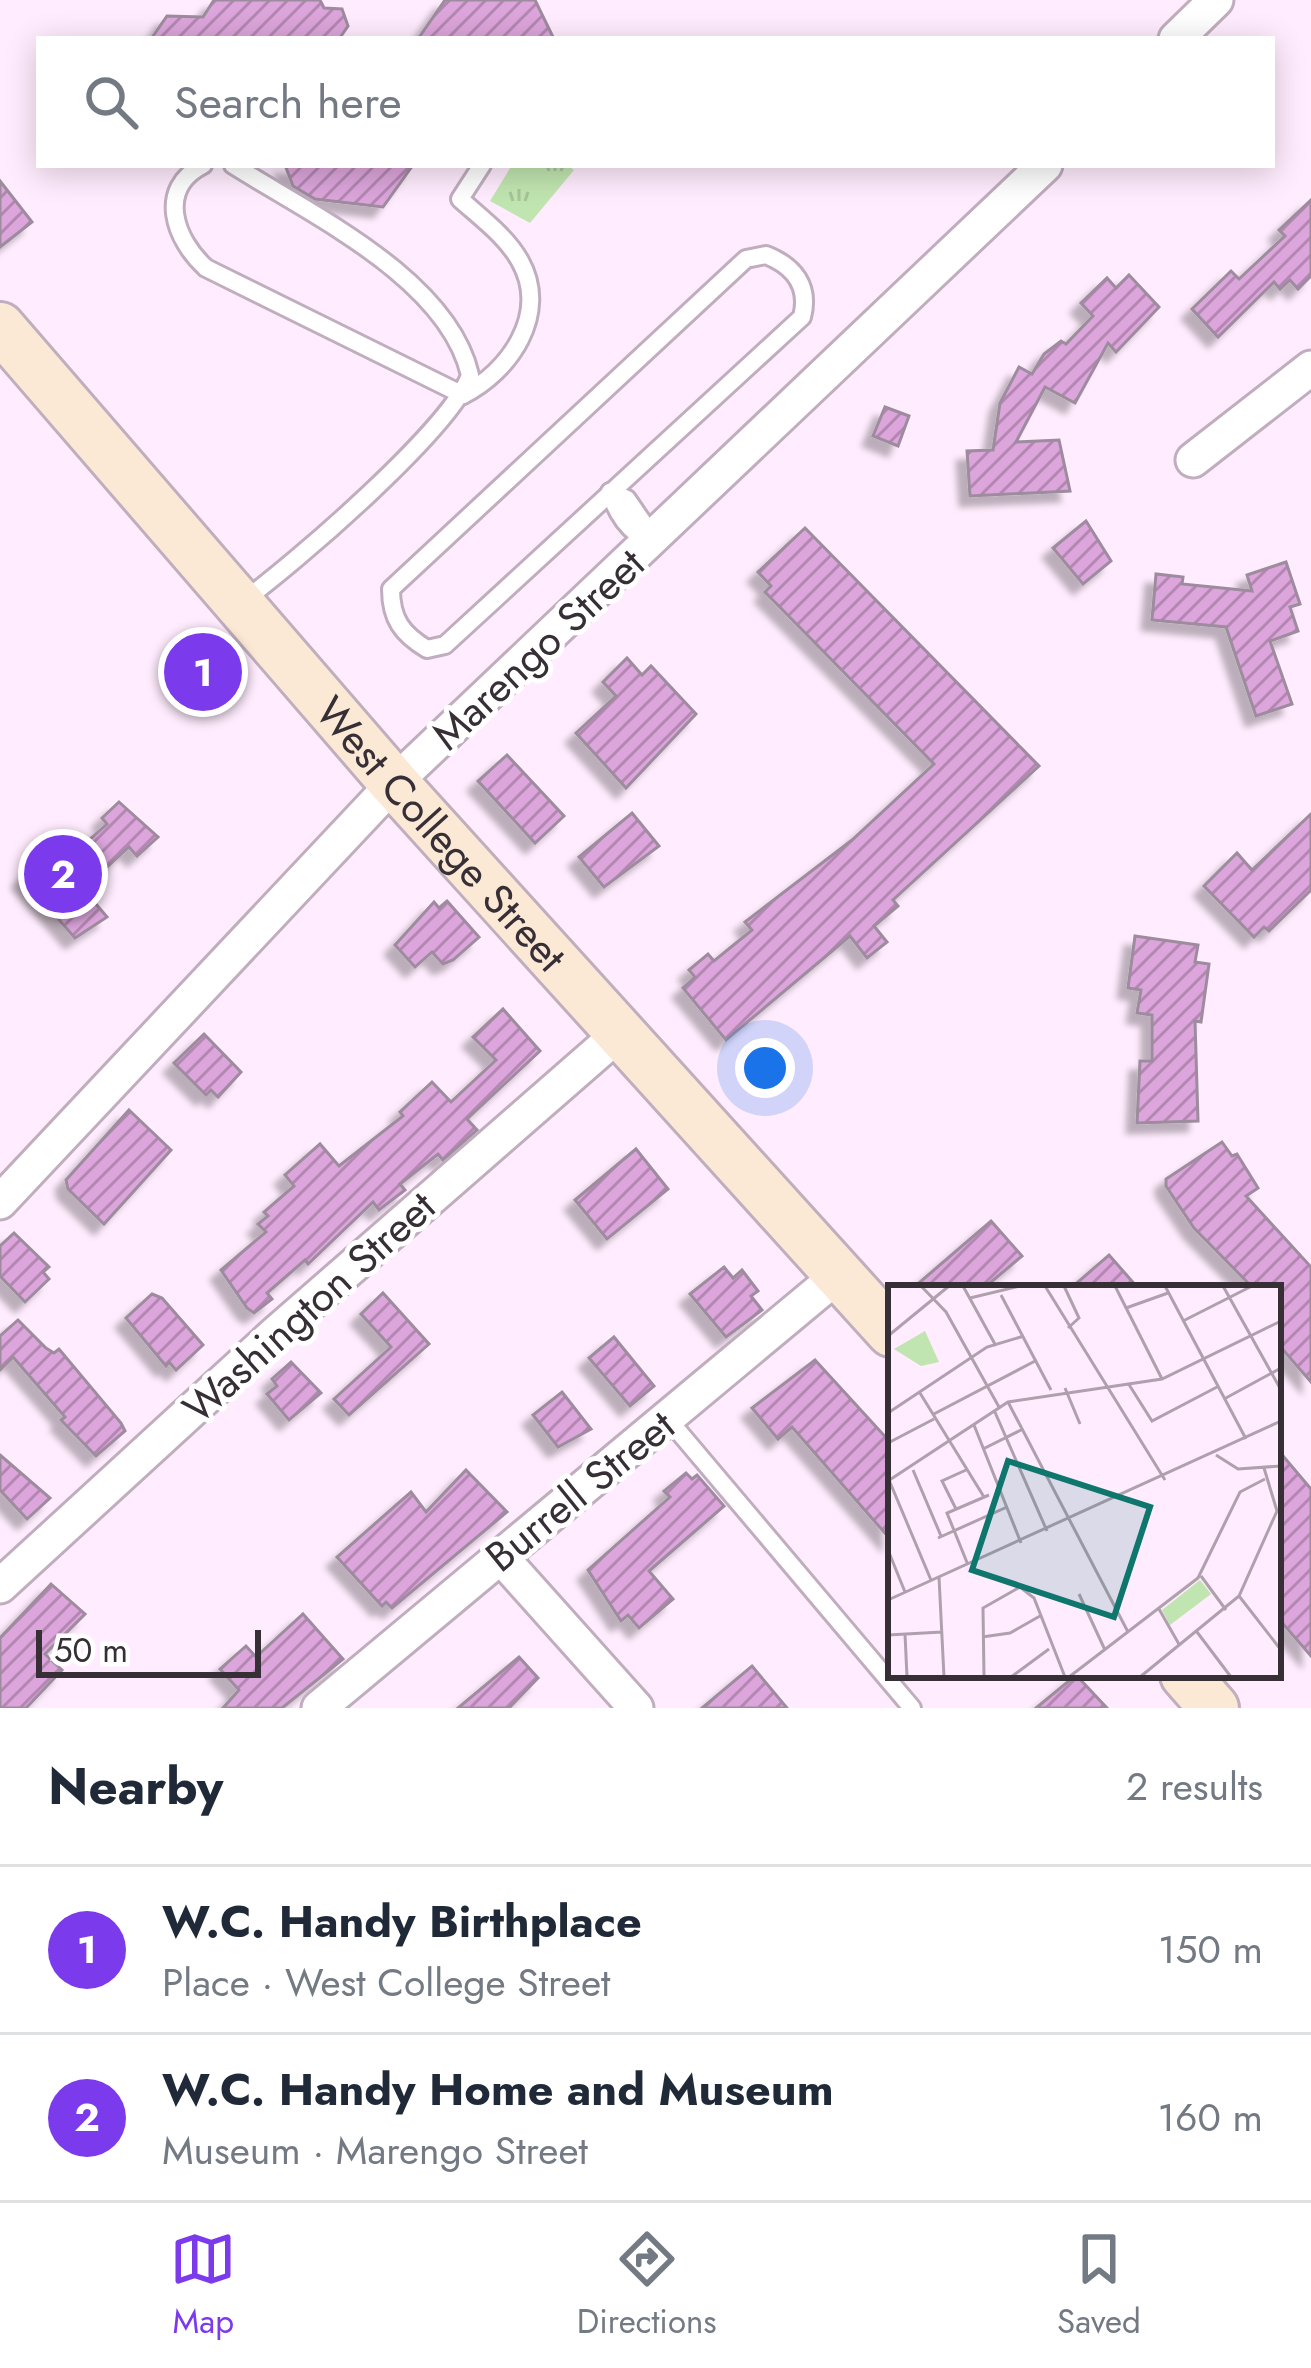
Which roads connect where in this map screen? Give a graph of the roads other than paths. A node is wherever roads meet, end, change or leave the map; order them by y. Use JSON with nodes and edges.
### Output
{"nodes":[{"id":1,"x":1216,"y":0,"type":"edge"},
{"id":2,"x":1178,"y":36,"type":"edge"},
{"id":3,"x":199,"y":168,"type":"edge"},
{"id":4,"x":237,"y":168,"type":"edge"},
{"id":5,"x":480,"y":168,"type":"edge"},
{"id":6,"x":1042,"y":168,"type":"edge"},
{"id":7,"x":0,"y":327,"type":"edge"},
{"id":8,"x":1311,"y":368,"type":"edge"},
{"id":9,"x":463,"y":395,"type":"junction"},
{"id":10,"x":1193,"y":460,"type":"dead end"},
{"id":11,"x":610,"y":493,"type":"junction"},
{"id":12,"x":654,"y":541,"type":"junction"},
{"id":13,"x":238,"y":605,"type":"junction"},
{"id":14,"x":394,"y":783,"type":"junction"},
{"id":15,"x":621,"y":1032,"type":"junction"},
{"id":16,"x":0,"y":1202,"type":"edge"},
{"id":17,"x":841,"y":1274,"type":"junction"},
{"id":18,"x":888,"y":1329,"type":"edge"},
{"id":19,"x":668,"y":1419,"type":"junction"},
{"id":20,"x":500,"y":1556,"type":"junction"},
{"id":21,"x":0,"y":1586,"type":"edge"},
{"id":22,"x":1188,"y":1678,"type":"edge"},
{"id":23,"x":340,"y":1702,"type":"edge"},
{"id":24,"x":636,"y":1708,"type":"edge"},
{"id":25,"x":912,"y":1708,"type":"edge"},
{"id":26,"x":1214,"y":1708,"type":"edge"}],
"edges":[{"from":1,"to":2,"type":"street"},
{"from":3,"to":9,"type":"lane"},
{"from":4,"to":9,"type":"lane"},
{"from":5,"to":9,"type":"lane"},
{"from":6,"to":12,"type":"street","name":"Marengo Street"},
{"from":7,"to":13,"type":"street","name":"West College Street"},
{"from":8,"to":10,"type":"street"},
{"from":9,"to":13,"type":"lane"},
{"from":11,"to":11,"type":"lane"},
{"from":11,"to":12,"type":"lane"},
{"from":12,"to":14,"type":"street","name":"Marengo Street"},
{"from":13,"to":14,"type":"street","name":"West College Street"},
{"from":14,"to":15,"type":"street","name":"West College Street"},
{"from":14,"to":16,"type":"street","name":"Marengo Street"},
{"from":15,"to":17,"type":"street","name":"West College Street"},
{"from":15,"to":21,"type":"street","name":"Washington Street"},
{"from":17,"to":18,"type":"street","name":"West College Street"},
{"from":17,"to":19,"type":"street","name":"Burrell Street"},
{"from":19,"to":20,"type":"street","name":"Burrell Street"},
{"from":19,"to":25,"type":"lane"},
{"from":20,"to":23,"type":"street","name":"Burrell Street"},
{"from":20,"to":24,"type":"street"},
{"from":22,"to":26,"type":"street"}]}
